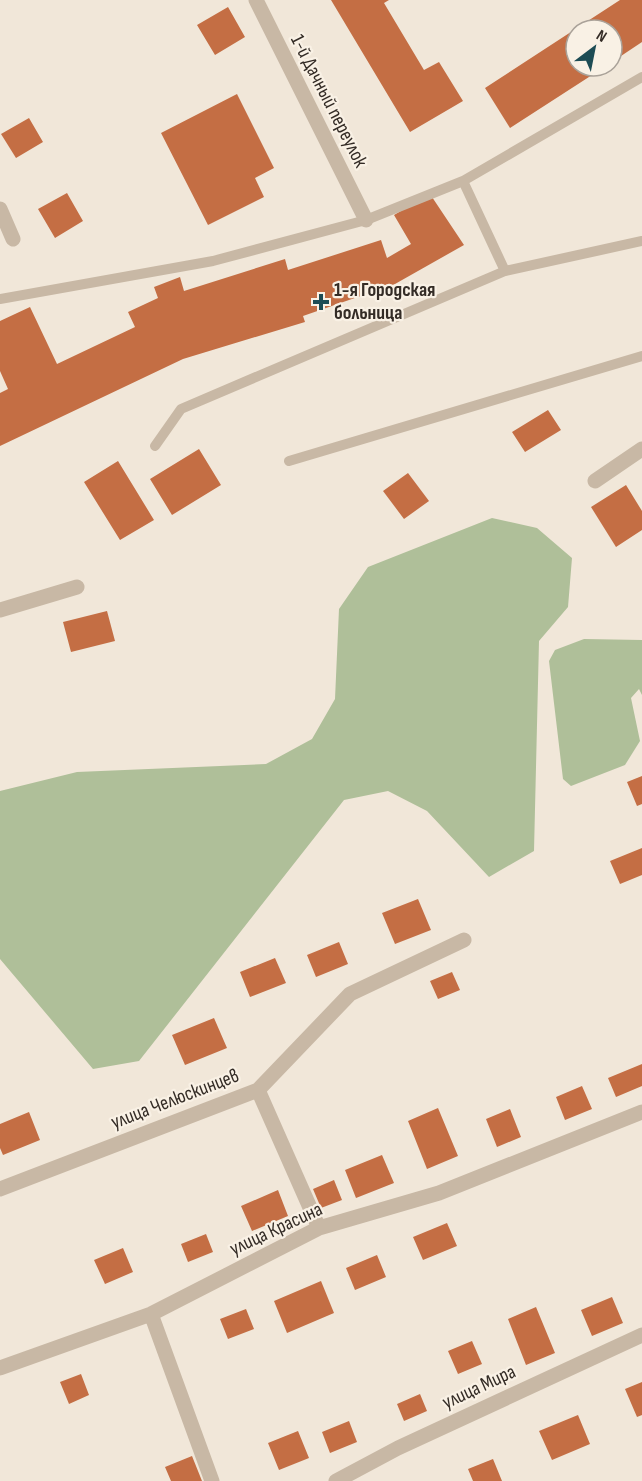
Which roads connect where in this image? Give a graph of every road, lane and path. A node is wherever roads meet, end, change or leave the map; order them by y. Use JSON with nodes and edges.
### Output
{"nodes":[{"id":1,"x":256,"y":0,"type":"edge"},
{"id":2,"x":642,"y":77,"type":"edge"},
{"id":3,"x":462,"y":181,"type":"junction"},
{"id":4,"x":0,"y":209,"type":"edge"},
{"id":5,"x":366,"y":220,"type":"junction"},
{"id":6,"x":13,"y":239,"type":"dead end"},
{"id":7,"x":642,"y":241,"type":"edge"},
{"id":8,"x":505,"y":271,"type":"junction"},
{"id":9,"x":0,"y":299,"type":"edge"},
{"id":10,"x":642,"y":356,"type":"edge"},
{"id":11,"x":155,"y":446,"type":"dead end"},
{"id":12,"x":642,"y":449,"type":"edge"},
{"id":13,"x":289,"y":461,"type":"dead end"},
{"id":14,"x":595,"y":481,"type":"dead end"},
{"id":15,"x":77,"y":587,"type":"dead end"},
{"id":16,"x":0,"y":610,"type":"edge"},
{"id":17,"x":464,"y":940,"type":"dead end"},
{"id":18,"x":258,"y":1090,"type":"junction"},
{"id":19,"x":642,"y":1112,"type":"edge"},
{"id":20,"x":0,"y":1189,"type":"edge"},
{"id":21,"x":319,"y":1228,"type":"junction"},
{"id":22,"x":151,"y":1314,"type":"junction"},
{"id":23,"x":642,"y":1335,"type":"edge"},
{"id":24,"x":0,"y":1366,"type":"edge"},
{"id":25,"x":212,"y":1481,"type":"edge"},
{"id":26,"x":336,"y":1481,"type":"edge"}],
"edges":[{"from":1,"to":5,"type":"street","name":"1-й Дачный переулок"},
{"from":2,"to":3,"type":"lane"},
{"from":3,"to":5,"type":"lane"},
{"from":3,"to":8,"type":"lane"},
{"from":4,"to":6,"type":"street"},
{"from":5,"to":9,"type":"lane"},
{"from":7,"to":8,"type":"lane"},
{"from":8,"to":11,"type":"lane"},
{"from":10,"to":13,"type":"lane"},
{"from":12,"to":14,"type":"street"},
{"from":15,"to":16,"type":"street"},
{"from":17,"to":18,"type":"street","name":"улица Челюскинцев"},
{"from":18,"to":20,"type":"street","name":"улица Челюскинцев"},
{"from":18,"to":21,"type":"street"},
{"from":19,"to":21,"type":"street","name":"улица Красина"},
{"from":21,"to":22,"type":"street","name":"улица Красина"},
{"from":22,"to":24,"type":"street","name":"улица Красина"},
{"from":22,"to":25,"type":"street"},
{"from":23,"to":26,"type":"street","name":"улица Мира"}]}
